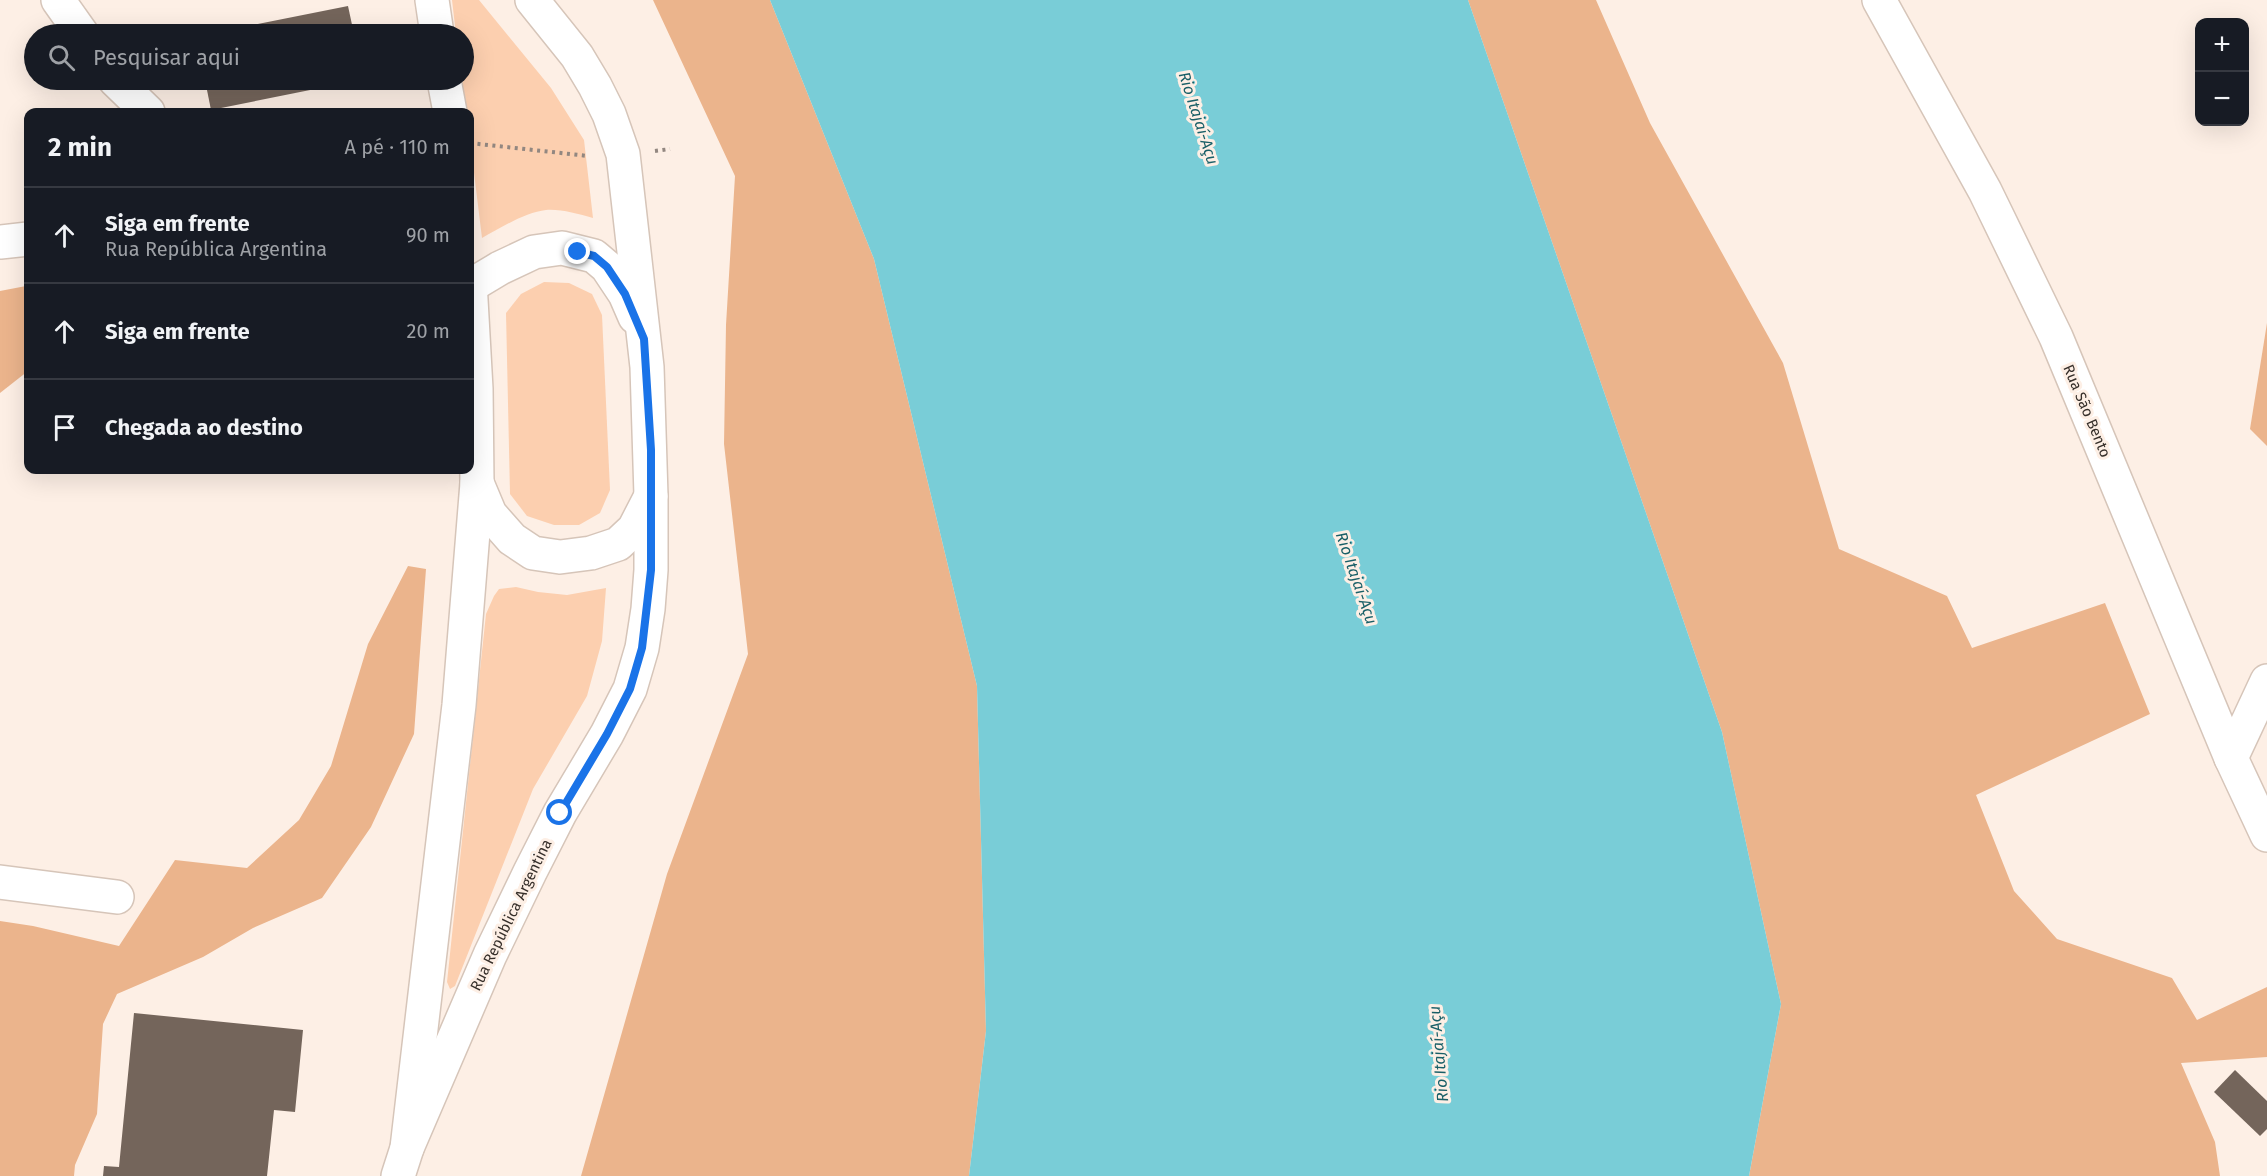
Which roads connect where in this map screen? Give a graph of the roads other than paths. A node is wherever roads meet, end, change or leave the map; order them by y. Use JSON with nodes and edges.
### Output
{"nodes":[{"id":1,"x":58,"y":0,"type":"edge"},
{"id":2,"x":432,"y":0,"type":"edge"},
{"id":3,"x":532,"y":0,"type":"edge"},
{"id":4,"x":1879,"y":0,"type":"edge"},
{"id":5,"x":75,"y":24,"type":"edge"},
{"id":6,"x":436,"y":24,"type":"edge"},
{"id":7,"x":125,"y":90,"type":"edge"},
{"id":8,"x":446,"y":90,"type":"edge"},
{"id":9,"x":144,"y":108,"type":"edge"},
{"id":10,"x":449,"y":108,"type":"edge"},
{"id":11,"x":24,"y":239,"type":"edge"},
{"id":12,"x":0,"y":242,"type":"edge"},
{"id":13,"x":474,"y":283,"type":"edge"},
{"id":14,"x":644,"y":339,"type":"junction"},
{"id":15,"x":474,"y":354,"type":"edge"},
{"id":16,"x":477,"y":483,"type":"junction"},
{"id":17,"x":651,"y":496,"type":"junction"},
{"id":18,"x":2267,"y":681,"type":"edge"},
{"id":19,"x":2231,"y":758,"type":"junction"},
{"id":20,"x":2267,"y":835,"type":"edge"},
{"id":21,"x":0,"y":882,"type":"edge"},
{"id":22,"x":117,"y":897,"type":"dead end"},
{"id":23,"x":403,"y":1162,"type":"edge"}],
"edges":[{"from":1,"to":5,"type":"main road"},
{"from":2,"to":6,"type":"main road"},
{"from":3,"to":14,"type":"main road","name":"Rua República Argentina"},
{"from":4,"to":19,"type":"main road","name":"Rua São Bento"},
{"from":7,"to":9,"type":"main road"},
{"from":8,"to":10,"type":"main road"},
{"from":11,"to":12,"type":"main road"},
{"from":13,"to":14,"type":"main road"},
{"from":14,"to":17,"type":"main road","name":"Rua República Argentina"},
{"from":15,"to":16,"type":"main road","name":"Rua República Argentina"},
{"from":16,"to":17,"type":"main road"},
{"from":16,"to":23,"type":"main road","name":"Rua República Argentina"},
{"from":17,"to":23,"type":"main road","name":"Rua República Argentina"},
{"from":18,"to":19,"type":"main road"},
{"from":19,"to":20,"type":"main road","name":"Rua São Bento"},
{"from":21,"to":22,"type":"main road"}]}
